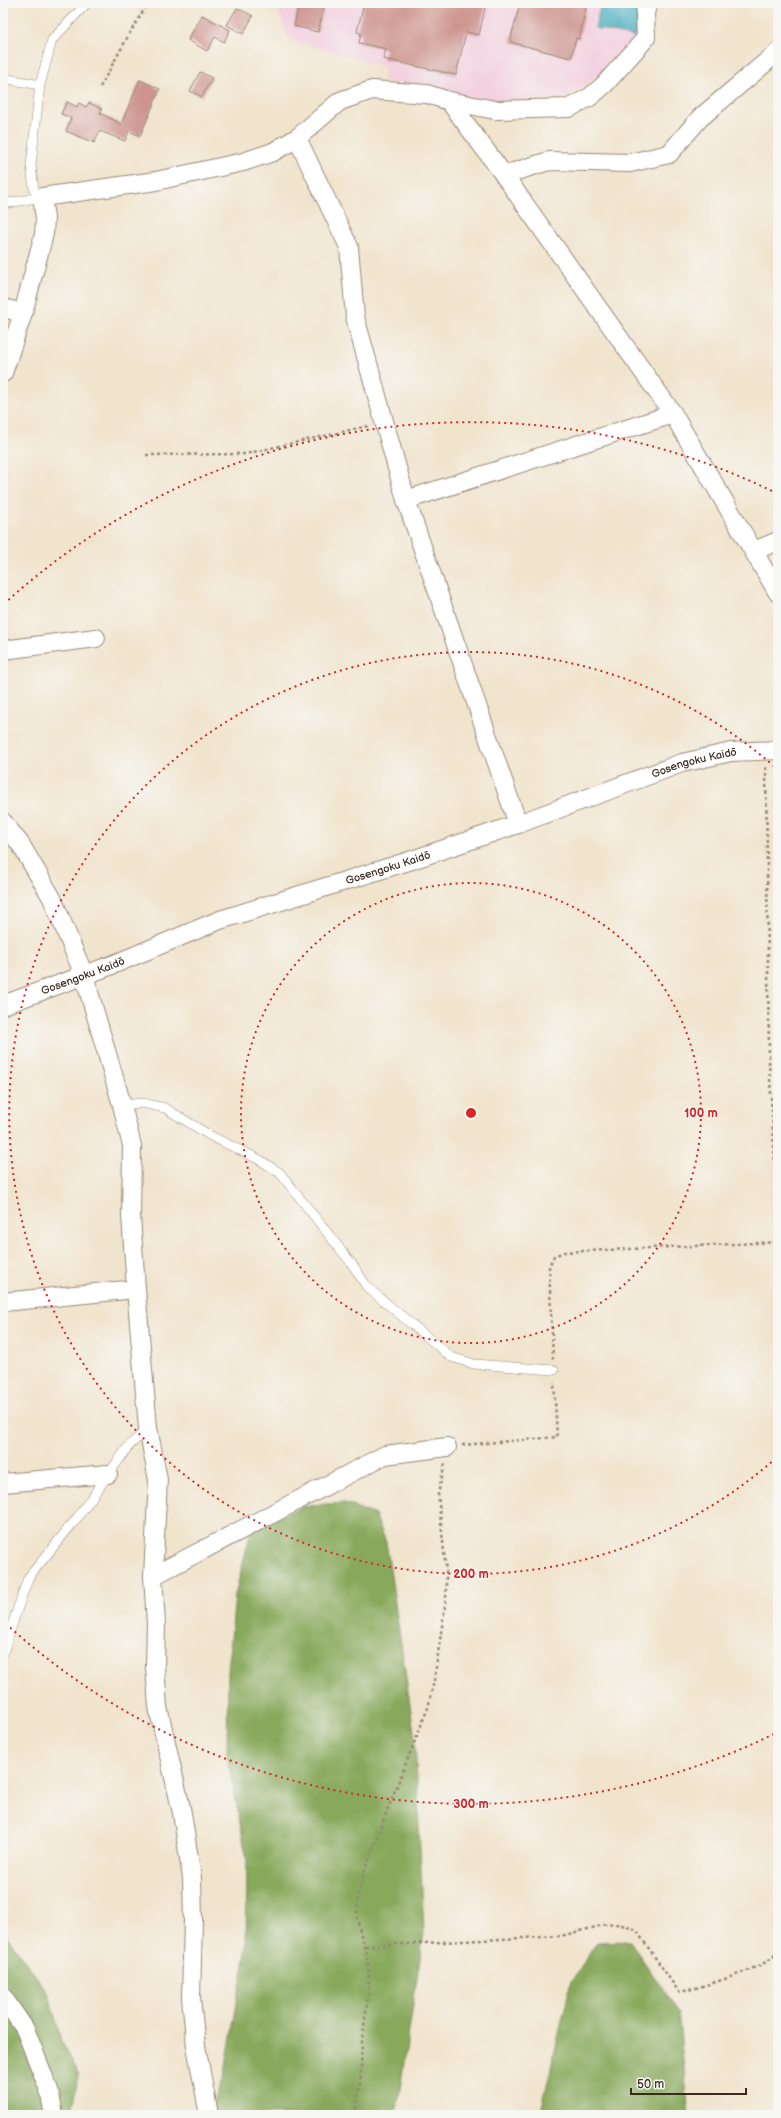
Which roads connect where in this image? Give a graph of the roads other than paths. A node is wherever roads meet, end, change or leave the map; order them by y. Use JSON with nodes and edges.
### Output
{"nodes":[{"id":1,"x":86,"y":3,"type":"edge"},
{"id":2,"x":648,"y":3,"type":"edge"},
{"id":3,"x":778,"y":52,"type":"edge"},
{"id":4,"x":3,"y":78,"type":"edge"},
{"id":5,"x":40,"y":85,"type":"junction"},
{"id":6,"x":449,"y":101,"type":"junction"},
{"id":7,"x":297,"y":138,"type":"junction"},
{"id":8,"x":504,"y":175,"type":"junction"},
{"id":9,"x":42,"y":197,"type":"junction"},
{"id":10,"x":3,"y":204,"type":"edge"},
{"id":11,"x":3,"y":308,"type":"edge"},
{"id":12,"x":23,"y":313,"type":"junction"},
{"id":13,"x":3,"y":373,"type":"edge"},
{"id":14,"x":673,"y":414,"type":"junction"},
{"id":15,"x":406,"y":500,"type":"junction"},
{"id":16,"x":778,"y":541,"type":"edge"},
{"id":17,"x":754,"y":551,"type":"junction"},
{"id":18,"x":778,"y":593,"type":"edge"},
{"id":19,"x":96,"y":638,"type":"dead end"},
{"id":20,"x":3,"y":650,"type":"edge"},
{"id":21,"x":772,"y":750,"type":"edge"},
{"id":22,"x":3,"y":822,"type":"edge"},
{"id":23,"x":518,"y":824,"type":"junction"},
{"id":24,"x":84,"y":975,"type":"junction"},
{"id":25,"x":3,"y":1005,"type":"edge"},
{"id":26,"x":122,"y":1104,"type":"junction"},
{"id":27,"x":136,"y":1290,"type":"junction"},
{"id":28,"x":3,"y":1302,"type":"edge"},
{"id":29,"x":554,"y":1370,"type":"road end"},
{"id":30,"x":148,"y":1428,"type":"junction"},
{"id":31,"x":447,"y":1447,"type":"road end"},
{"id":32,"x":108,"y":1474,"type":"junction"},
{"id":33,"x":3,"y":1483,"type":"edge"},
{"id":34,"x":153,"y":1576,"type":"junction"},
{"id":35,"x":3,"y":1652,"type":"edge"},
{"id":36,"x":3,"y":1997,"type":"edge"},
{"id":37,"x":54,"y":2115,"type":"edge"},
{"id":38,"x":209,"y":2115,"type":"edge"}],
"edges":[{"from":1,"to":5,"type":"lane"},
{"from":2,"to":6,"type":"street"},
{"from":3,"to":8,"type":"street"},
{"from":4,"to":5,"type":"lane"},
{"from":5,"to":9,"type":"lane"},
{"from":6,"to":7,"type":"street"},
{"from":6,"to":8,"type":"street"},
{"from":7,"to":9,"type":"street"},
{"from":7,"to":15,"type":"street"},
{"from":8,"to":14,"type":"street"},
{"from":9,"to":10,"type":"lane"},
{"from":9,"to":12,"type":"street"},
{"from":11,"to":12,"type":"street"},
{"from":12,"to":13,"type":"street"},
{"from":14,"to":15,"type":"street"},
{"from":14,"to":17,"type":"street"},
{"from":15,"to":23,"type":"street"},
{"from":16,"to":17,"type":"street"},
{"from":17,"to":18,"type":"street"},
{"from":19,"to":20,"type":"street"},
{"from":21,"to":23,"type":"street","name":"Gosengoku Kaidō"},
{"from":22,"to":24,"type":"street"},
{"from":23,"to":24,"type":"street","name":"Gosengoku Kaidō"},
{"from":24,"to":25,"type":"street","name":"Gosengoku Kaidō"},
{"from":24,"to":26,"type":"street"},
{"from":26,"to":27,"type":"street"},
{"from":26,"to":29,"type":"lane"},
{"from":27,"to":28,"type":"street"},
{"from":27,"to":30,"type":"street"},
{"from":30,"to":32,"type":"lane"},
{"from":30,"to":34,"type":"street"},
{"from":31,"to":34,"type":"street"},
{"from":32,"to":33,"type":"street"},
{"from":32,"to":35,"type":"lane"},
{"from":34,"to":38,"type":"street"},
{"from":36,"to":37,"type":"street"}]}
